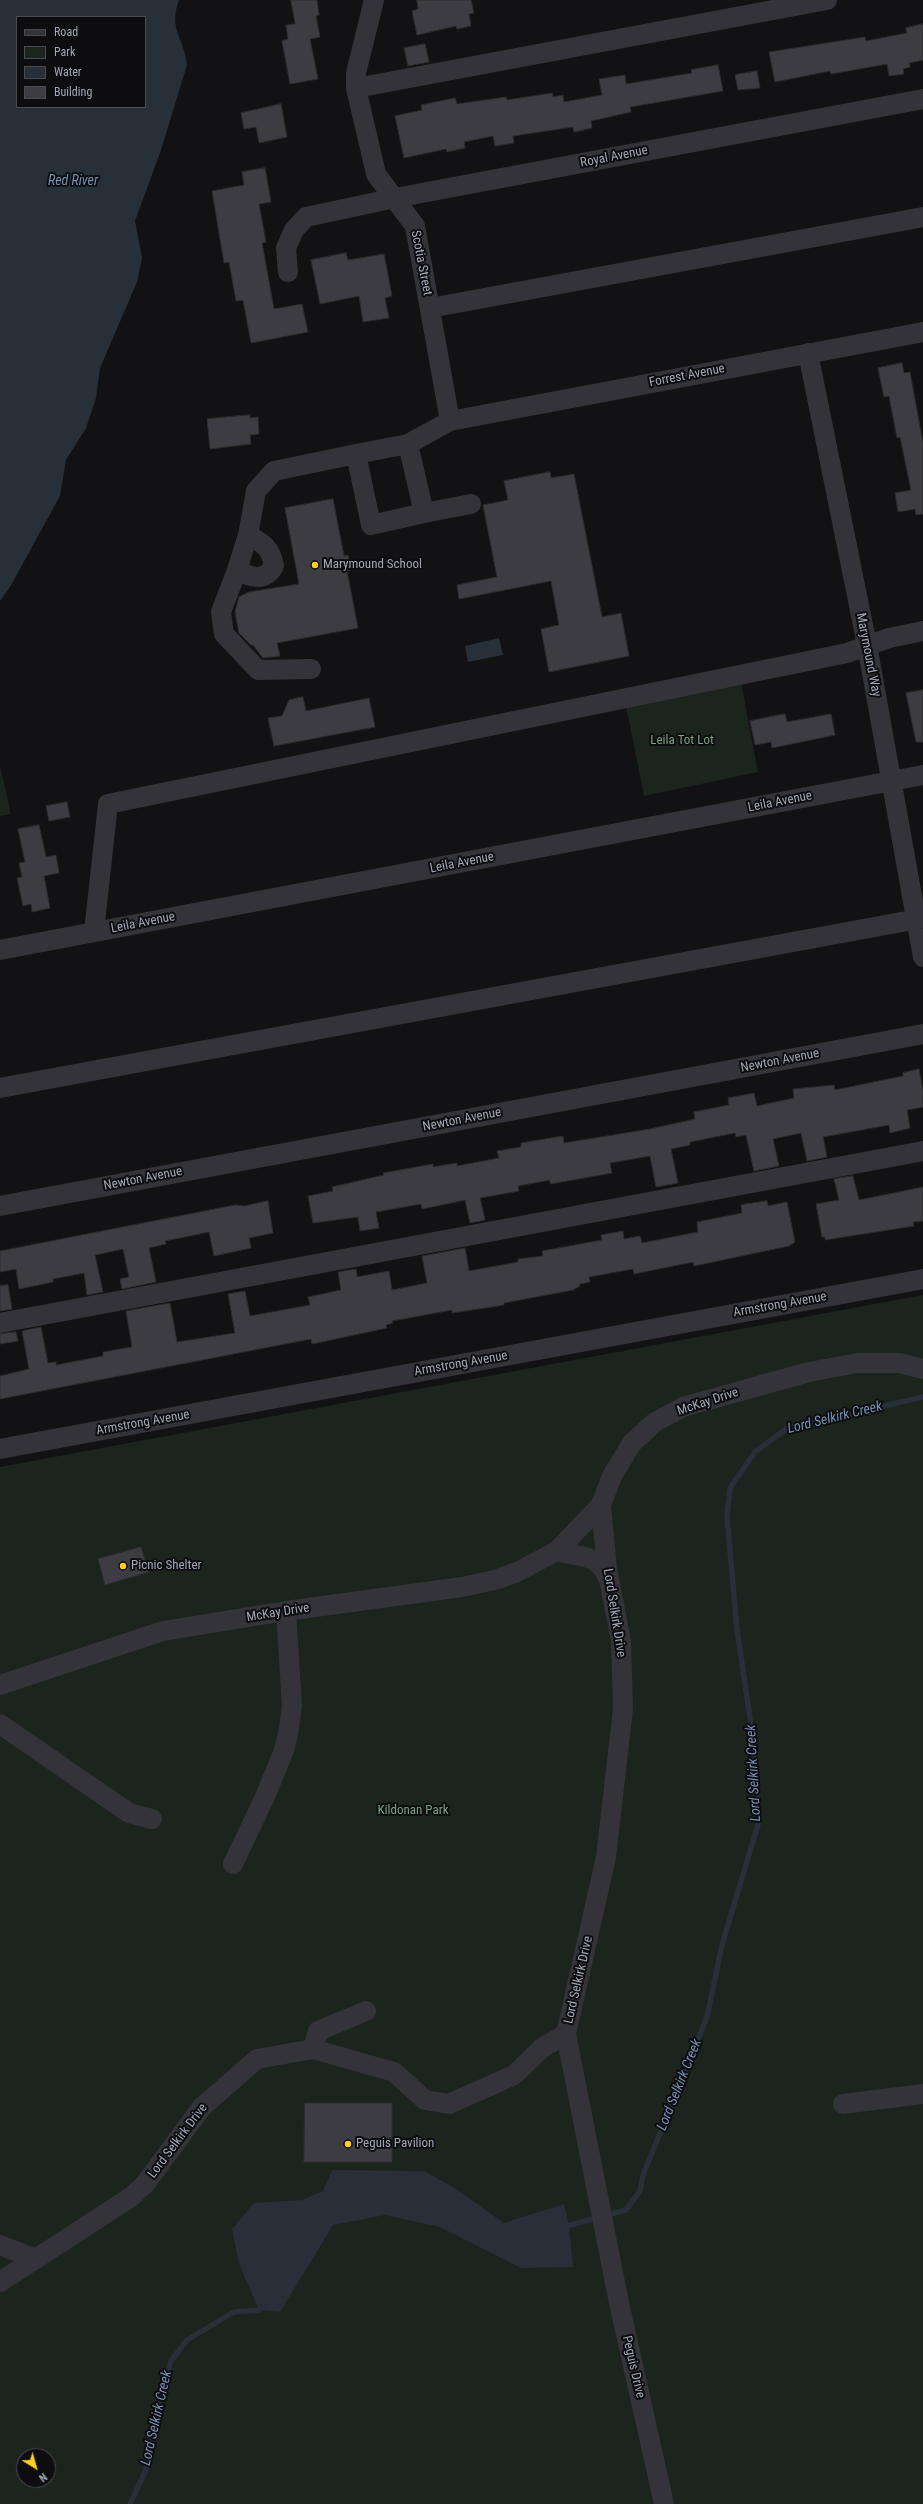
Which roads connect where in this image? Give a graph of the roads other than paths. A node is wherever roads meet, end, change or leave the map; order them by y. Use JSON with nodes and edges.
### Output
{"nodes":[{"id":1,"x":374,"y":0,"type":"edge"},
{"id":2,"x":827,"y":0,"type":"edge"},
{"id":3,"x":356,"y":88,"type":"junction"},
{"id":4,"x":923,"y":99,"type":"edge"},
{"id":5,"x":395,"y":198,"type":"junction"},
{"id":6,"x":923,"y":217,"type":"edge"},
{"id":7,"x":288,"y":272,"type":"dead end"},
{"id":8,"x":430,"y":308,"type":"junction"},
{"id":9,"x":923,"y":332,"type":"edge"},
{"id":10,"x":808,"y":353,"type":"junction"},
{"id":11,"x":450,"y":421,"type":"junction"},
{"id":12,"x":408,"y":444,"type":"junction"},
{"id":13,"x":356,"y":454,"type":"junction"},
{"id":14,"x":471,"y":504,"type":"dead end"},
{"id":15,"x":424,"y":513,"type":"junction"},
{"id":16,"x":248,"y":535,"type":"junction"},
{"id":17,"x":237,"y":570,"type":"junction"},
{"id":18,"x":923,"y":631,"type":"edge"},
{"id":19,"x":866,"y":645,"type":"junction"},
{"id":20,"x":311,"y":669,"type":"dead end"},
{"id":21,"x":923,"y":775,"type":"edge"},
{"id":22,"x":891,"y":781,"type":"junction"},
{"id":23,"x":919,"y":918,"type":"edge"},
{"id":24,"x":94,"y":932,"type":"junction"},
{"id":25,"x":0,"y":950,"type":"edge"},
{"id":26,"x":923,"y":957,"type":"edge"},
{"id":27,"x":923,"y":1034,"type":"edge"},
{"id":28,"x":0,"y":1088,"type":"edge"},
{"id":29,"x":923,"y":1151,"type":"edge"},
{"id":30,"x":0,"y":1206,"type":"edge"},
{"id":31,"x":923,"y":1279,"type":"edge"},
{"id":32,"x":0,"y":1323,"type":"edge"},
{"id":33,"x":923,"y":1369,"type":"edge"},
{"id":34,"x":0,"y":1449,"type":"edge"},
{"id":35,"x":601,"y":1505,"type":"junction"},
{"id":36,"x":557,"y":1551,"type":"junction"},
{"id":37,"x":609,"y":1580,"type":"junction"},
{"id":38,"x":286,"y":1611,"type":"junction"},
{"id":39,"x":0,"y":1685,"type":"edge"},
{"id":40,"x":0,"y":1724,"type":"edge"},
{"id":41,"x":152,"y":1819,"type":"dead end"},
{"id":42,"x":233,"y":1864,"type":"dead end"},
{"id":43,"x":366,"y":2011,"type":"dead end"},
{"id":44,"x":566,"y":2034,"type":"junction"},
{"id":45,"x":313,"y":2050,"type":"junction"},
{"id":46,"x":923,"y":2094,"type":"edge"},
{"id":47,"x":843,"y":2104,"type":"dead end"},
{"id":48,"x":0,"y":2245,"type":"edge"},
{"id":49,"x":36,"y":2259,"type":"junction"},
{"id":50,"x":0,"y":2282,"type":"edge"},
{"id":51,"x":664,"y":2504,"type":"edge"}],
"edges":[{"from":1,"to":3,"type":"street","name":"Scotia Street"},
{"from":2,"to":3,"type":"street"},
{"from":3,"to":5,"type":"street","name":"Scotia Street"},
{"from":4,"to":5,"type":"street","name":"Royal Avenue"},
{"from":5,"to":7,"type":"street","name":"Royal Avenue"},
{"from":5,"to":8,"type":"street","name":"Scotia Street"},
{"from":6,"to":8,"type":"street"},
{"from":8,"to":11,"type":"street","name":"Scotia Street"},
{"from":9,"to":10,"type":"street","name":"Forrest Avenue"},
{"from":10,"to":11,"type":"street","name":"Forrest Avenue"},
{"from":10,"to":19,"type":"street","name":"Marymound Way"},
{"from":11,"to":12,"type":"street","name":"Forrest Avenue"},
{"from":12,"to":13,"type":"street","name":"Forrest Avenue"},
{"from":12,"to":15,"type":"street"},
{"from":13,"to":15,"type":"street"},
{"from":13,"to":16,"type":"street","name":"Forrest Avenue"},
{"from":14,"to":15,"type":"street"},
{"from":16,"to":17,"type":"street","name":"Forrest Avenue"},
{"from":16,"to":17,"type":"street"},
{"from":17,"to":20,"type":"street","name":"Forrest Avenue"},
{"from":18,"to":19,"type":"street"},
{"from":19,"to":22,"type":"street","name":"Marymound Way"},
{"from":19,"to":24,"type":"street"},
{"from":21,"to":22,"type":"street","name":"Leila Avenue"},
{"from":22,"to":23,"type":"street","name":"Marymound Way"},
{"from":22,"to":24,"type":"street","name":"Leila Avenue"},
{"from":23,"to":26,"type":"street","name":"Marymound Way"},
{"from":23,"to":28,"type":"street"},
{"from":24,"to":25,"type":"street","name":"Leila Avenue"},
{"from":27,"to":30,"type":"street","name":"Newton Avenue"},
{"from":29,"to":32,"type":"street"},
{"from":31,"to":34,"type":"street","name":"Armstrong Avenue"},
{"from":33,"to":35,"type":"street","name":"McKay Drive"},
{"from":35,"to":36,"type":"street","name":"McKay Drive"},
{"from":35,"to":37,"type":"street","name":"Lord Selkirk Drive"},
{"from":36,"to":37,"type":"street"},
{"from":36,"to":38,"type":"street","name":"McKay Drive"},
{"from":37,"to":44,"type":"street","name":"Lord Selkirk Drive"},
{"from":38,"to":39,"type":"street","name":"McKay Drive"},
{"from":38,"to":42,"type":"street"},
{"from":40,"to":41,"type":"street"},
{"from":43,"to":45,"type":"street"},
{"from":44,"to":45,"type":"street","name":"Lord Selkirk Drive"},
{"from":44,"to":51,"type":"street","name":"Peguis Drive"},
{"from":45,"to":49,"type":"street","name":"Lord Selkirk Drive"},
{"from":46,"to":47,"type":"street"},
{"from":48,"to":49,"type":"street"},
{"from":49,"to":50,"type":"street","name":"Lord Selkirk Drive"}]}
